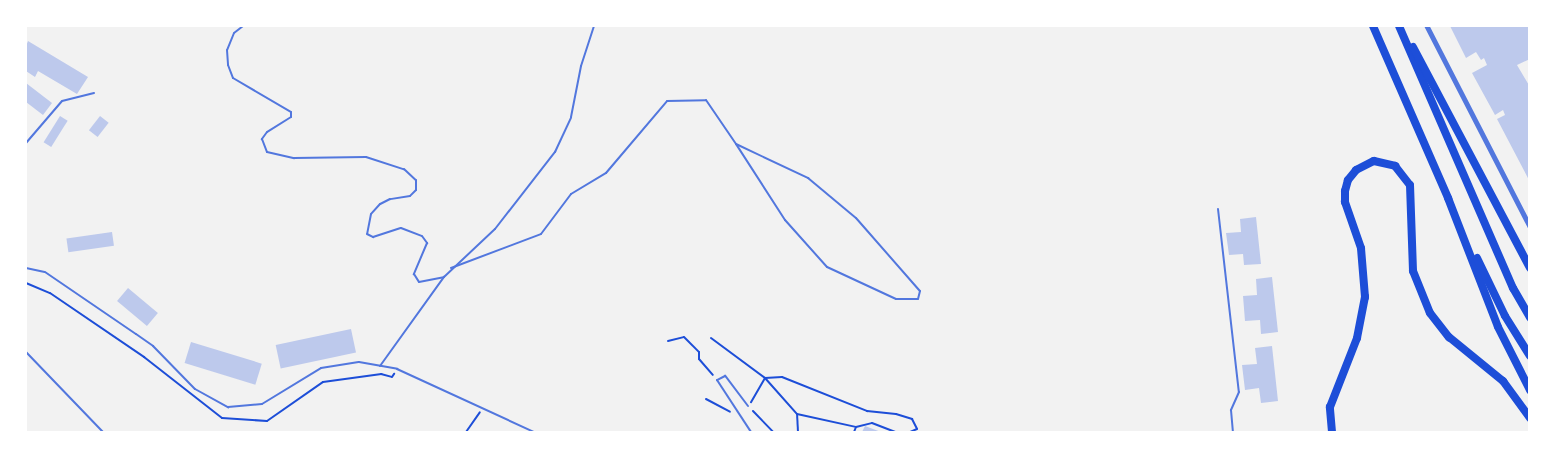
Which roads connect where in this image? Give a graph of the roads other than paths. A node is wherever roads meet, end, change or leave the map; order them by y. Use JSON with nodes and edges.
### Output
{"nodes":[{"id":1,"x":243,"y":26,"type":"edge"},
{"id":2,"x":594,"y":26,"type":"edge"},
{"id":3,"x":1373,"y":26,"type":"edge"},
{"id":4,"x":1400,"y":26,"type":"edge"},
{"id":5,"x":1427,"y":26,"type":"edge"},
{"id":6,"x":93,"y":93,"type":"dead end"},
{"id":7,"x":26,"y":143,"type":"edge"},
{"id":8,"x":736,"y":144,"type":"junction"},
{"id":9,"x":1448,"y":198,"type":"junction"},
{"id":10,"x":1218,"y":209,"type":"dead end"},
{"id":11,"x":1530,"y":225,"type":"edge"},
{"id":12,"x":26,"y":268,"type":"edge"},
{"id":13,"x":451,"y":268,"type":"junction"},
{"id":14,"x":1530,"y":268,"type":"edge"},
{"id":15,"x":444,"y":277,"type":"junction"},
{"id":16,"x":1528,"y":316,"type":"edge"},
{"id":17,"x":26,"y":352,"type":"edge"},
{"id":18,"x":1530,"y":356,"type":"edge"},
{"id":19,"x":380,"y":366,"type":"junction"},
{"id":20,"x":1530,"y":390,"type":"edge"},
{"id":21,"x":748,"y":406,"type":"road end"},
{"id":22,"x":1530,"y":418,"type":"edge"},
{"id":23,"x":103,"y":432,"type":"edge"},
{"id":24,"x":534,"y":432,"type":"edge"},
{"id":25,"x":751,"y":432,"type":"edge"},
{"id":26,"x":1233,"y":432,"type":"edge"},
{"id":27,"x":1332,"y":432,"type":"edge"}],
"edges":[{"from":1,"to":15,"type":"lane"},
{"from":2,"to":13,"type":"lane"},
{"from":3,"to":9,"type":"highway"},
{"from":4,"to":14,"type":"highway"},
{"from":4,"to":16,"type":"highway"},
{"from":5,"to":11,"type":"street"},
{"from":6,"to":7,"type":"lane"},
{"from":8,"to":8,"type":"lane"},
{"from":8,"to":13,"type":"lane"},
{"from":9,"to":18,"type":"highway"},
{"from":9,"to":20,"type":"highway"},
{"from":10,"to":26,"type":"lane"},
{"from":12,"to":19,"type":"lane"},
{"from":13,"to":15,"type":"lane"},
{"from":15,"to":19,"type":"lane"},
{"from":17,"to":23,"type":"lane"},
{"from":19,"to":24,"type":"lane"},
{"from":21,"to":25,"type":"lane"},
{"from":22,"to":27,"type":"highway"}]}
